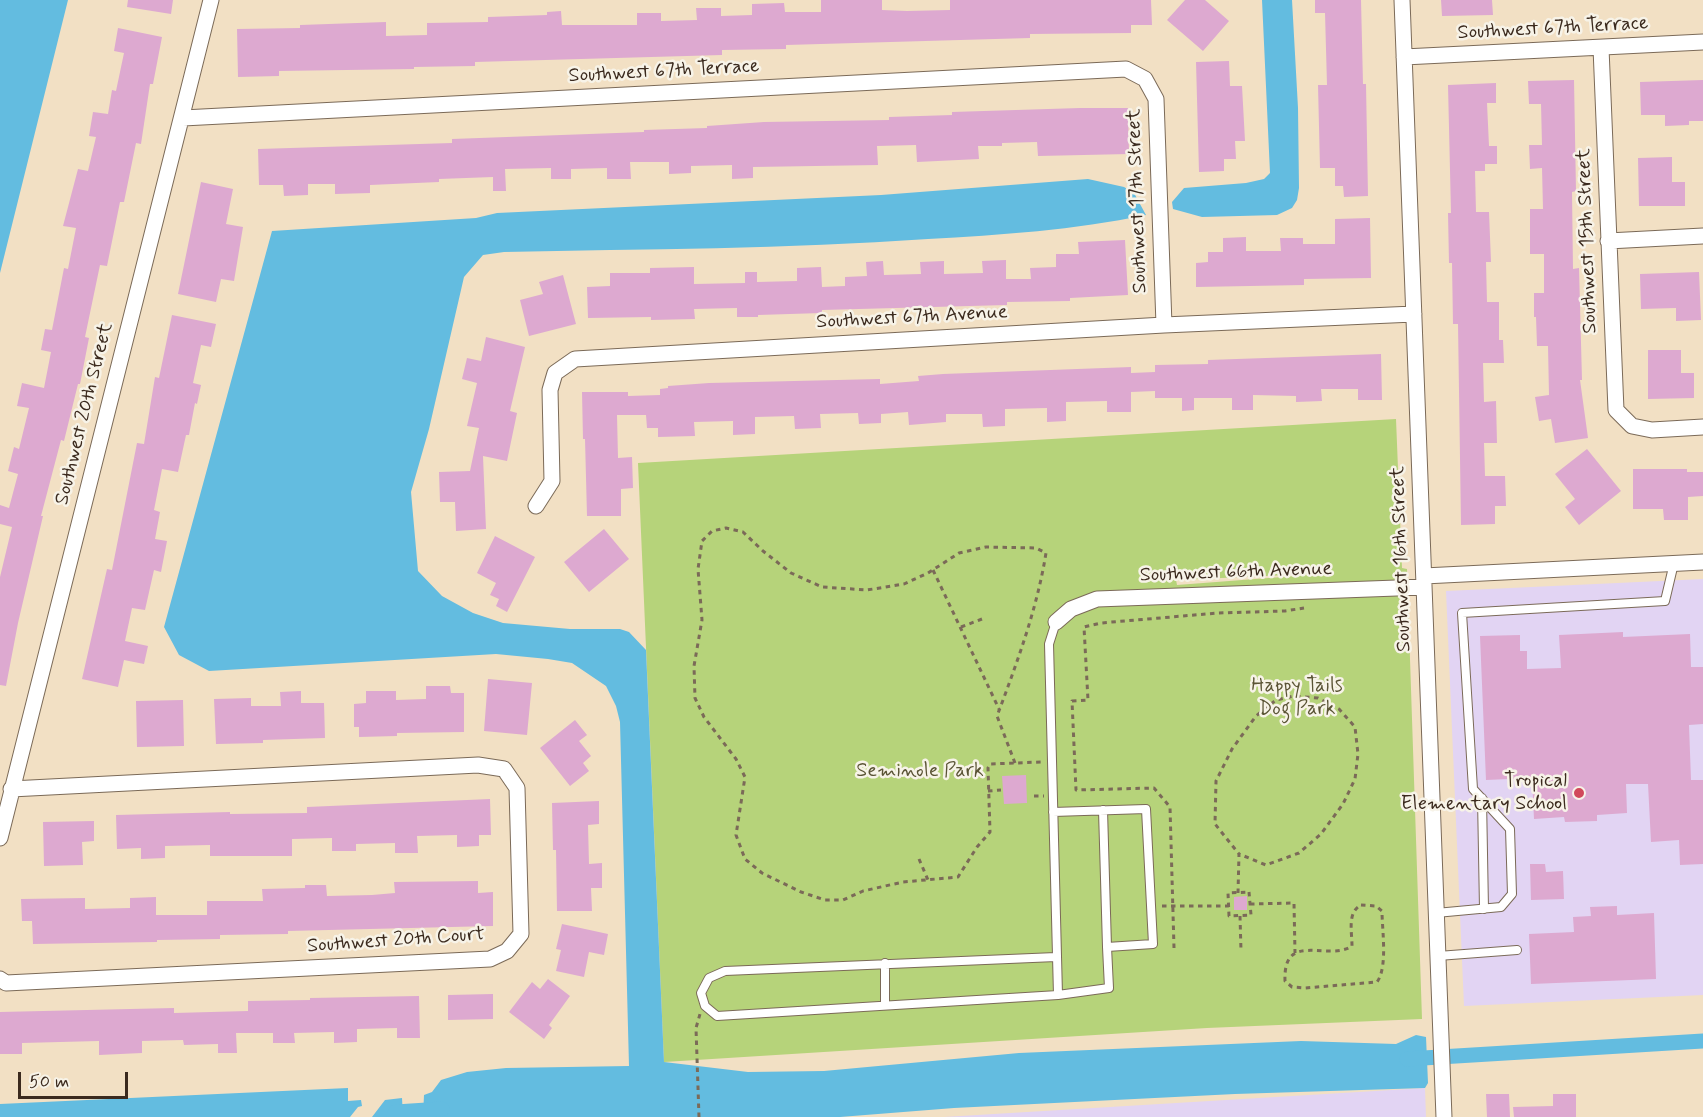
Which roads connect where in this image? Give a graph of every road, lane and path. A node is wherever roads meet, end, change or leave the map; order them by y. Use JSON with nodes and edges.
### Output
{"nodes":[{"id":1,"x":212,"y":0,"type":"edge"},
{"id":2,"x":1402,"y":0,"type":"edge"},
{"id":3,"x":1703,"y":42,"type":"edge"},
{"id":4,"x":1601,"y":48,"type":"junction"},
{"id":5,"x":1404,"y":57,"type":"junction"},
{"id":6,"x":1145,"y":79,"type":"joint"},
{"id":7,"x":183,"y":118,"type":"junction"},
{"id":8,"x":1703,"y":236,"type":"edge"},
{"id":9,"x":1608,"y":241,"type":"junction"},
{"id":10,"x":1414,"y":314,"type":"junction"},
{"id":11,"x":1164,"y":325,"type":"junction"},
{"id":12,"x":1703,"y":427,"type":"edge"},
{"id":13,"x":536,"y":506,"type":"dead end"},
{"id":14,"x":1703,"y":562,"type":"edge"},
{"id":15,"x":1674,"y":563,"type":"junction"},
{"id":16,"x":933,"y":570,"type":"junction"},
{"id":17,"x":1424,"y":581,"type":"junction"},
{"id":18,"x":1306,"y":607,"type":"dead end"},
{"id":19,"x":982,"y":619,"type":"dead end"},
{"id":20,"x":1056,"y":622,"type":"joint"},
{"id":21,"x":961,"y":627,"type":"junction"},
{"id":22,"x":1072,"y":701,"type":"dead end"},
{"id":23,"x":999,"y":710,"type":"junction"},
{"id":24,"x":1052,"y":761,"type":"junction"},
{"id":25,"x":1015,"y":763,"type":"junction"},
{"id":26,"x":11,"y":789,"type":"junction"},
{"id":27,"x":1000,"y":790,"type":"dead end"},
{"id":28,"x":988,"y":791,"type":"junction"},
{"id":29,"x":1482,"y":798,"type":"junction"},
{"id":30,"x":1103,"y":810,"type":"junction"},
{"id":31,"x":1053,"y":812,"type":"junction"},
{"id":32,"x":0,"y":838,"type":"edge"},
{"id":33,"x":1239,"y":854,"type":"junction"},
{"id":34,"x":919,"y":859,"type":"dead end"},
{"id":35,"x":928,"y":880,"type":"junction"},
{"id":36,"x":1238,"y":893,"type":"junction"},
{"id":37,"x":1250,"y":904,"type":"junction"},
{"id":38,"x":1152,"y":906,"type":"junction"},
{"id":39,"x":1229,"y":906,"type":"junction"},
{"id":40,"x":1484,"y":909,"type":"junction"},
{"id":41,"x":1436,"y":913,"type":"junction"},
{"id":42,"x":1240,"y":916,"type":"junction"},
{"id":43,"x":1107,"y":947,"type":"junction"},
{"id":44,"x":1517,"y":950,"type":"dead end"},
{"id":45,"x":1241,"y":951,"type":"dead end"},
{"id":46,"x":1295,"y":954,"type":"junction"},
{"id":47,"x":1437,"y":956,"type":"junction"},
{"id":48,"x":1056,"y":957,"type":"junction"},
{"id":49,"x":885,"y":963,"type":"junction"},
{"id":50,"x":0,"y":979,"type":"edge"},
{"id":51,"x":1058,"y":995,"type":"junction"},
{"id":52,"x":885,"y":1005,"type":"junction"},
{"id":53,"x":705,"y":1006,"type":"junction"},
{"id":54,"x":699,"y":1117,"type":"edge"},
{"id":55,"x":1444,"y":1117,"type":"edge"}],
"edges":[{"from":1,"to":7,"type":"street","name":"Southwest 20th Street"},
{"from":2,"to":5,"type":"street","name":"Southwest 16th Street"},
{"from":3,"to":4,"type":"street","name":"Southwest 67th Terrace"},
{"from":4,"to":5,"type":"street","name":"Southwest 67th Terrace"},
{"from":4,"to":9,"type":"street","name":"Southwest 15th Street"},
{"from":5,"to":10,"type":"street","name":"Southwest 16th Street"},
{"from":6,"to":7,"type":"street","name":"Southwest 67th Terrace"},
{"from":6,"to":11,"type":"street","name":"Southwest 17th Street"},
{"from":7,"to":26,"type":"street","name":"Southwest 20th Street"},
{"from":8,"to":9,"type":"street"},
{"from":9,"to":12,"type":"street","name":"Southwest 15th Street"},
{"from":10,"to":11,"type":"street","name":"Southwest 67th Avenue"},
{"from":10,"to":17,"type":"street","name":"Southwest 16th Street"},
{"from":11,"to":13,"type":"street","name":"Southwest 67th Avenue"},
{"from":14,"to":15,"type":"street","name":"Southwest 66th Avenue"},
{"from":15,"to":17,"type":"street","name":"Southwest 66th Avenue"},
{"from":15,"to":29,"type":"lane"},
{"from":16,"to":21,"type":"path"},
{"from":16,"to":23,"type":"path"},
{"from":16,"to":35,"type":"path"},
{"from":17,"to":20,"type":"street","name":"Southwest 66th Avenue"},
{"from":17,"to":41,"type":"street","name":"Southwest 16th Street"},
{"from":18,"to":22,"type":"path"},
{"from":19,"to":21,"type":"path"},
{"from":20,"to":24,"type":"lane"},
{"from":21,"to":23,"type":"path"},
{"from":23,"to":25,"type":"path"},
{"from":24,"to":25,"type":"path"},
{"from":24,"to":31,"type":"lane"},
{"from":25,"to":28,"type":"path"},
{"from":26,"to":32,"type":"street","name":"Southwest 20th Street"},
{"from":26,"to":50,"type":"street","name":"Southwest 20th Court"},
{"from":27,"to":28,"type":"path"},
{"from":28,"to":35,"type":"path"},
{"from":29,"to":40,"type":"lane"},
{"from":29,"to":40,"type":"lane"},
{"from":30,"to":31,"type":"lane"},
{"from":30,"to":38,"type":"lane"},
{"from":30,"to":43,"type":"lane"},
{"from":31,"to":48,"type":"lane"},
{"from":33,"to":33,"type":"path"},
{"from":33,"to":36,"type":"path"},
{"from":34,"to":35,"type":"path"},
{"from":36,"to":37,"type":"path"},
{"from":36,"to":39,"type":"path"},
{"from":37,"to":42,"type":"path"},
{"from":37,"to":46,"type":"path"},
{"from":38,"to":39,"type":"path"},
{"from":38,"to":43,"type":"lane"},
{"from":39,"to":42,"type":"path"},
{"from":40,"to":41,"type":"lane"},
{"from":41,"to":47,"type":"street","name":"Southwest 16th Street"},
{"from":42,"to":45,"type":"path"},
{"from":43,"to":51,"type":"lane"},
{"from":44,"to":47,"type":"lane"},
{"from":46,"to":46,"type":"path"},
{"from":47,"to":55,"type":"street","name":"Southwest 16th Street"},
{"from":48,"to":49,"type":"lane"},
{"from":48,"to":51,"type":"lane"},
{"from":49,"to":52,"type":"lane"},
{"from":49,"to":53,"type":"lane"},
{"from":51,"to":52,"type":"lane"},
{"from":52,"to":53,"type":"lane"},
{"from":53,"to":54,"type":"path"}]}
